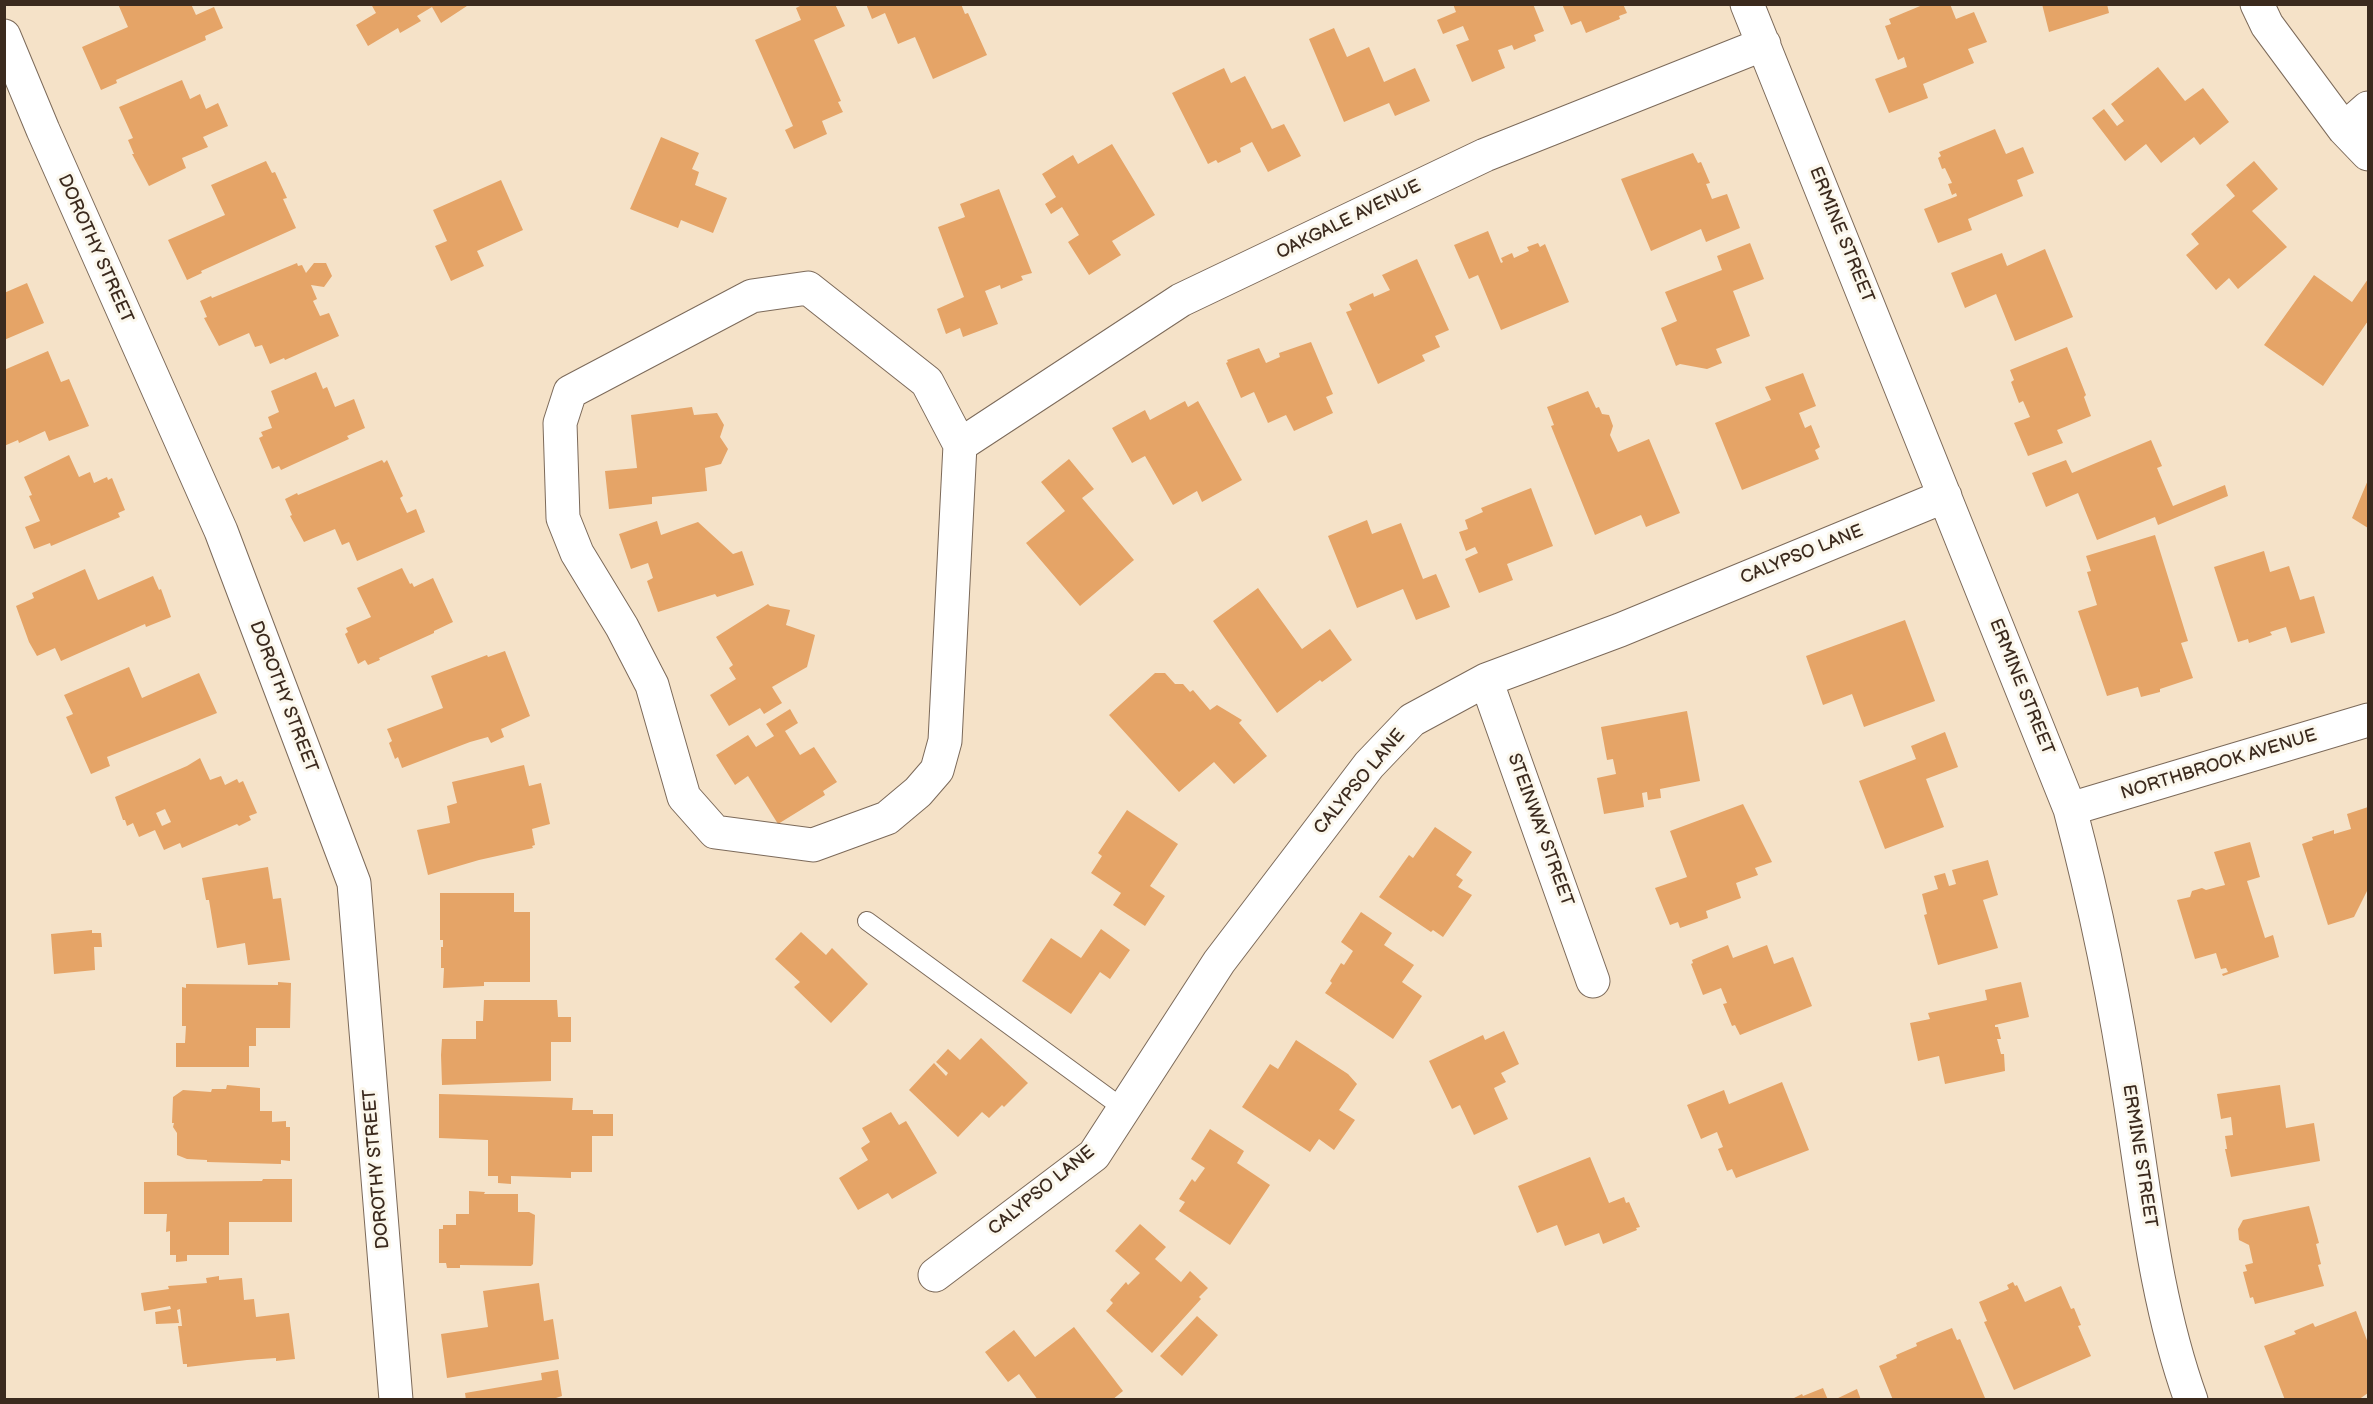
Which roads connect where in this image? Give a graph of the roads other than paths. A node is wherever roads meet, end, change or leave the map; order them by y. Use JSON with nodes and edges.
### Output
{"nodes":[{"id":1,"x":1747,"y":4,"type":"edge"},
{"id":2,"x":2257,"y":4,"type":"edge"},
{"id":3,"x":4,"y":36,"type":"edge"},
{"id":4,"x":1764,"y":44,"type":"junction"},
{"id":5,"x":2368,"y":108,"type":"edge"},
{"id":6,"x":2344,"y":129,"type":"junction"},
{"id":7,"x":2368,"y":154,"type":"edge"},
{"id":8,"x":960,"y":445,"type":"junction"},
{"id":9,"x":1945,"y":496,"type":"junction"},
{"id":10,"x":1486,"y":680,"type":"junction"},
{"id":11,"x":2368,"y":720,"type":"edge"},
{"id":12,"x":2070,"y":809,"type":"junction"},
{"id":13,"x":867,"y":921,"type":"dead end"},
{"id":14,"x":1593,"y":981,"type":"dead end"},
{"id":15,"x":1124,"y":1109,"type":"junction"},
{"id":16,"x":934,"y":1275,"type":"dead end"},
{"id":17,"x":2190,"y":1399,"type":"edge"},
{"id":18,"x":396,"y":1400,"type":"edge"}],
"edges":[{"from":1,"to":4,"type":"street","name":"ERMINE STREET"},
{"from":2,"to":6,"type":"street"},
{"from":3,"to":18,"type":"street","name":"DOROTHY STREET"},
{"from":4,"to":8,"type":"street","name":"OAKGALE AVENUE"},
{"from":4,"to":9,"type":"street","name":"ERMINE STREET"},
{"from":5,"to":6,"type":"street"},
{"from":6,"to":7,"type":"street"},
{"from":8,"to":8,"type":"street"},
{"from":9,"to":10,"type":"street","name":"CALYPSO LANE"},
{"from":9,"to":12,"type":"street","name":"ERMINE STREET"},
{"from":10,"to":14,"type":"street","name":"STEINWAY STREET"},
{"from":10,"to":15,"type":"street","name":"CALYPSO LANE"},
{"from":11,"to":12,"type":"street","name":"NORTHBROOK AVENUE"},
{"from":12,"to":17,"type":"street","name":"ERMINE STREET"},
{"from":13,"to":15,"type":"lane"},
{"from":15,"to":16,"type":"street","name":"CALYPSO LANE"}]}
